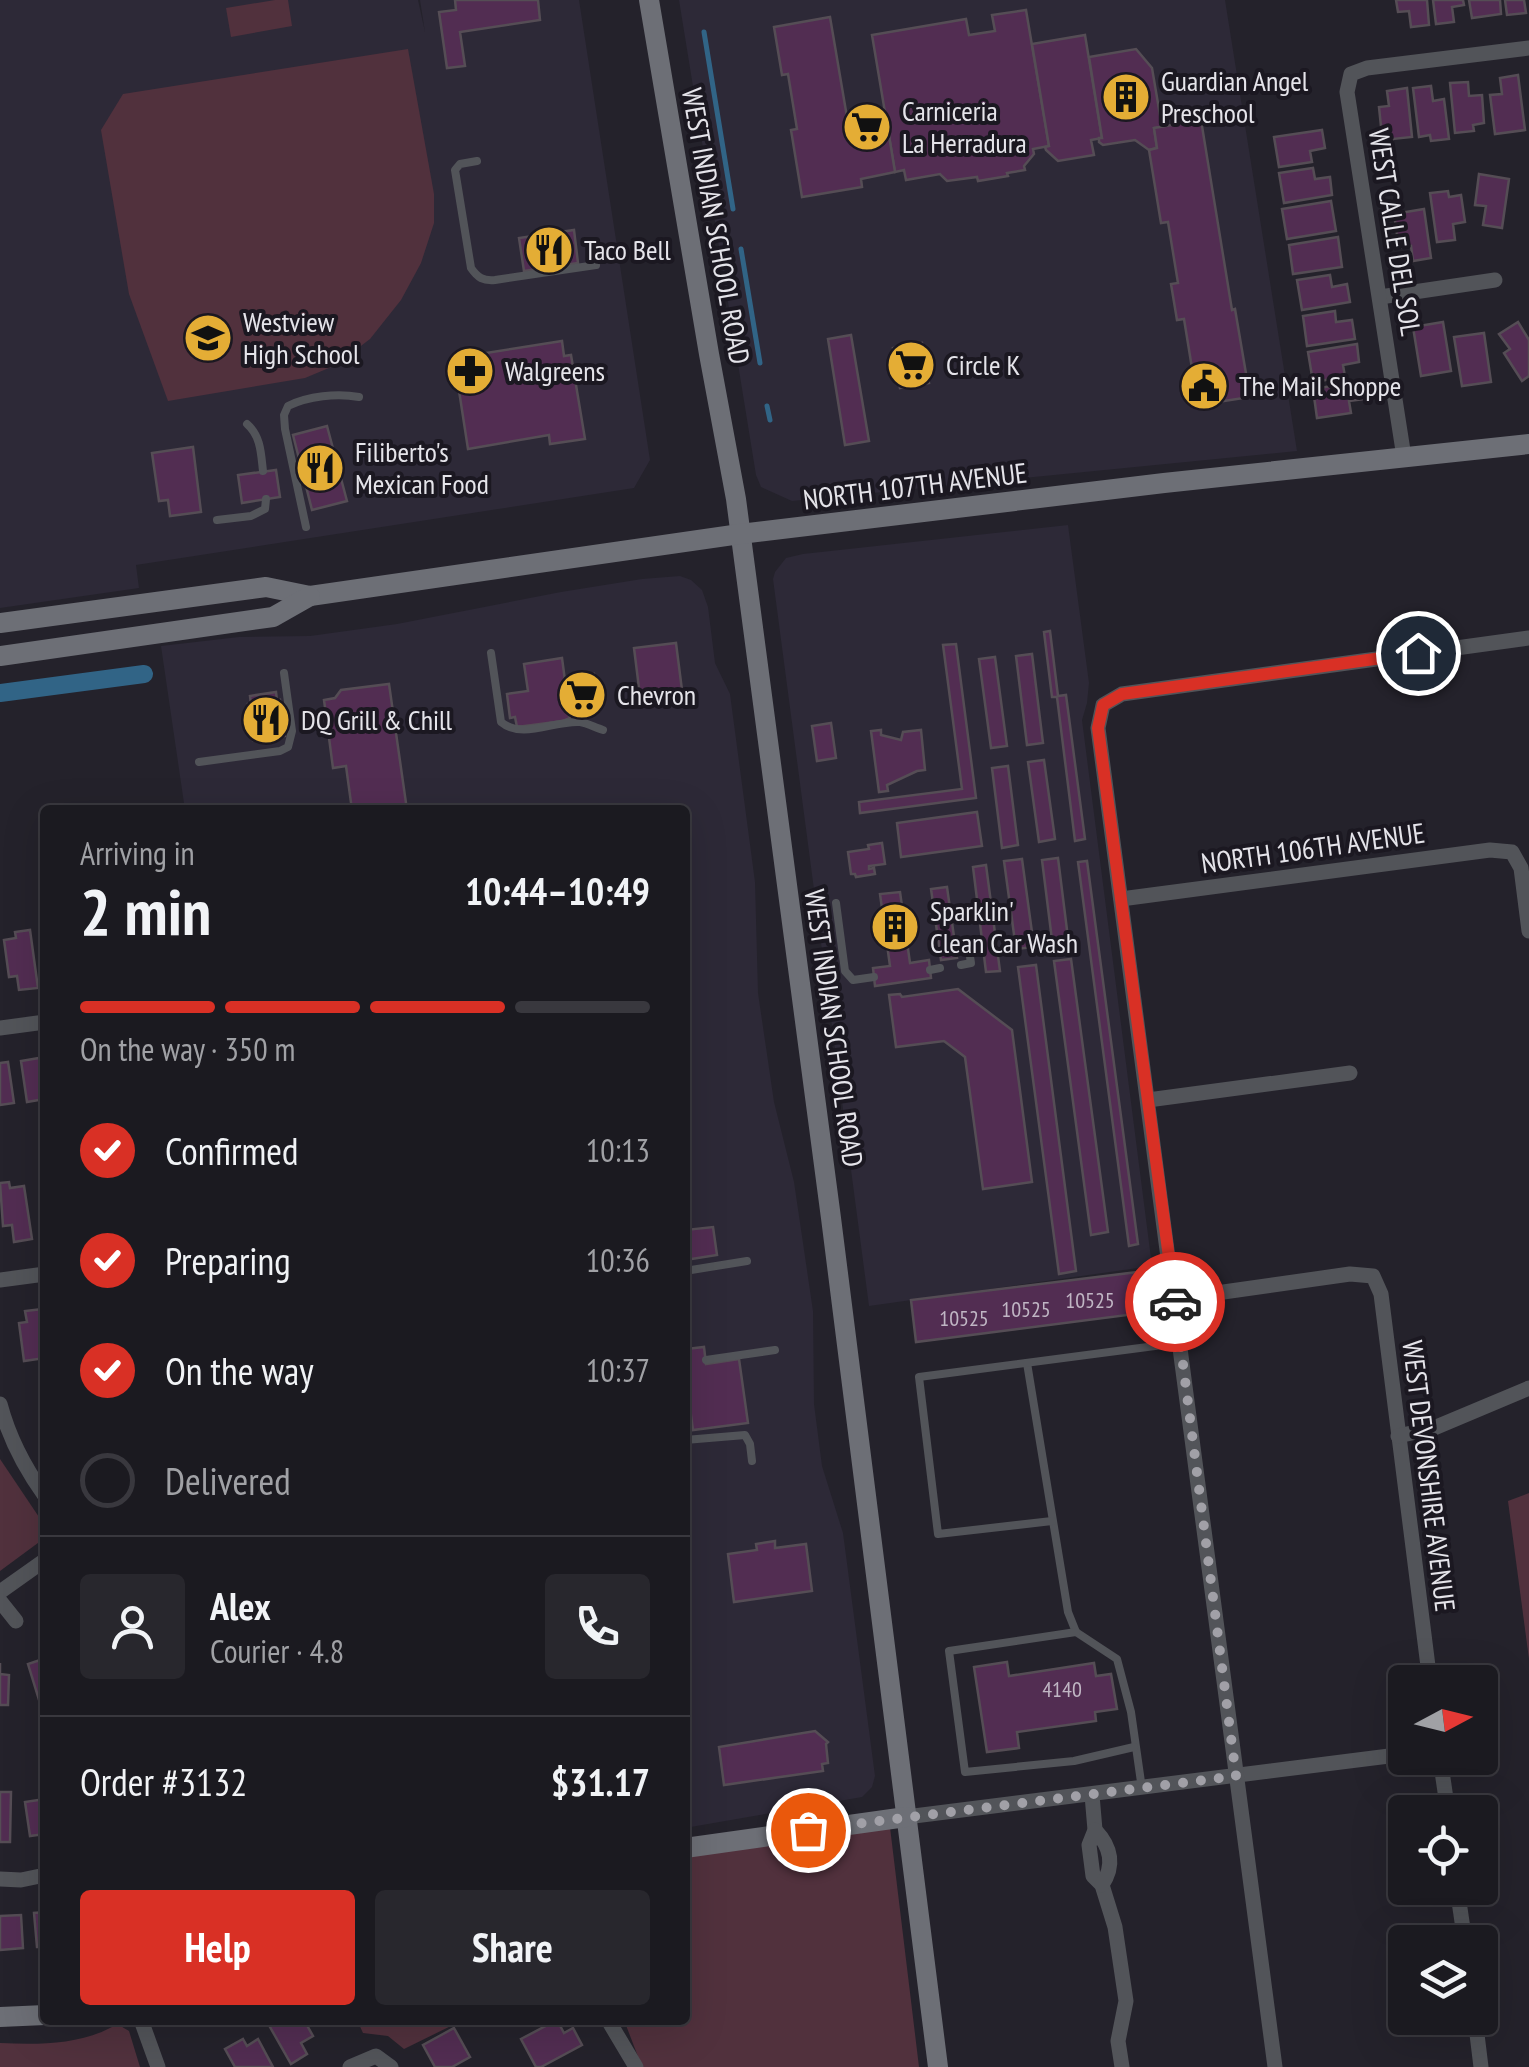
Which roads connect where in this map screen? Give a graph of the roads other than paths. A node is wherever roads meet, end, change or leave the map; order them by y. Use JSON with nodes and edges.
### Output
{"nodes":[{"id":1,"x":649,"y":0,"type":"edge"},
{"id":2,"x":1529,"y":48,"type":"edge"},
{"id":3,"x":477,"y":161,"type":"dead end"},
{"id":4,"x":596,"y":265,"type":"dead end"},
{"id":5,"x":1495,"y":280,"type":"dead end"},
{"id":6,"x":1380,"y":297,"type":"junction"},
{"id":7,"x":360,"y":396,"type":"dead end"},
{"id":8,"x":247,"y":424,"type":"dead end"},
{"id":9,"x":1529,"y":444,"type":"edge"},
{"id":10,"x":1404,"y":457,"type":"junction"},
{"id":11,"x":263,"y":471,"type":"dead end"},
{"id":12,"x":266,"y":499,"type":"dead end"},
{"id":13,"x":217,"y":520,"type":"dead end"},
{"id":14,"x":306,"y":527,"type":"dead end"},
{"id":15,"x":740,"y":534,"type":"junction"},
{"id":16,"x":310,"y":596,"type":"junction"},
{"id":17,"x":0,"y":623,"type":"edge"},
{"id":18,"x":1529,"y":638,"type":"edge"},
{"id":19,"x":491,"y":652,"type":"dead end"},
{"id":20,"x":0,"y":656,"type":"edge"},
{"id":21,"x":284,"y":673,"type":"dead end"},
{"id":22,"x":603,"y":730,"type":"dead end"},
{"id":23,"x":199,"y":762,"type":"dead end"},
{"id":24,"x":1120,"y":899,"type":"junction"},
{"id":25,"x":836,"y":902,"type":"dead end"},
{"id":26,"x":1529,"y":931,"type":"edge"},
{"id":27,"x":969,"y":950,"type":"dead end"},
{"id":28,"x":962,"y":965,"type":"dead end"},
{"id":29,"x":874,"y":978,"type":"dead end"},
{"id":30,"x":40,"y":1023,"type":"edge"},
{"id":31,"x":0,"y":1028,"type":"edge"},
{"id":32,"x":1350,"y":1073,"type":"dead end"},
{"id":33,"x":1148,"y":1100,"type":"junction"},
{"id":34,"x":747,"y":1262,"type":"dead end"},
{"id":35,"x":690,"y":1270,"type":"edge"},
{"id":36,"x":40,"y":1275,"type":"edge"},
{"id":37,"x":0,"y":1280,"type":"edge"},
{"id":38,"x":1174,"y":1298,"type":"junction"},
{"id":39,"x":1180,"y":1343,"type":"junction"},
{"id":40,"x":774,"y":1350,"type":"dead end"},
{"id":41,"x":706,"y":1360,"type":"dead end"},
{"id":42,"x":1028,"y":1363,"type":"junction"},
{"id":43,"x":1529,"y":1388,"type":"edge"},
{"id":44,"x":0,"y":1404,"type":"edge"},
{"id":45,"x":1398,"y":1436,"type":"junction"},
{"id":46,"x":690,"y":1439,"type":"edge"},
{"id":47,"x":752,"y":1461,"type":"dead end"},
{"id":48,"x":40,"y":1488,"type":"edge"},
{"id":49,"x":1052,"y":1521,"type":"junction"},
{"id":50,"x":40,"y":1564,"type":"edge"},
{"id":51,"x":0,"y":1592,"type":"edge"},
{"id":52,"x":0,"y":1601,"type":"edge"},
{"id":53,"x":16,"y":1621,"type":"dead end"},
{"id":54,"x":1076,"y":1632,"type":"junction"},
{"id":55,"x":1428,"y":1665,"type":"edge"},
{"id":56,"x":1134,"y":1746,"type":"junction"},
{"id":57,"x":1388,"y":1756,"type":"edge"},
{"id":58,"x":1236,"y":1776,"type":"junction"},
{"id":59,"x":1142,"y":1788,"type":"junction"},
{"id":60,"x":1092,"y":1795,"type":"junction"},
{"id":61,"x":906,"y":1817,"type":"junction"},
{"id":62,"x":1095,"y":1830,"type":"junction"},
{"id":63,"x":690,"y":1847,"type":"edge"},
{"id":64,"x":1108,"y":1856,"type":"junction"},
{"id":65,"x":1091,"y":1858,"type":"junction"},
{"id":66,"x":40,"y":1876,"type":"edge"},
{"id":67,"x":0,"y":1879,"type":"edge"},
{"id":68,"x":1102,"y":1885,"type":"junction"},
{"id":69,"x":40,"y":2014,"type":"edge"},
{"id":70,"x":0,"y":2018,"type":"edge"},
{"id":71,"x":143,"y":2025,"type":"edge"},
{"id":72,"x":611,"y":2025,"type":"edge"},
{"id":73,"x":1476,"y":2035,"type":"edge"},
{"id":74,"x":158,"y":2067,"type":"edge"},
{"id":75,"x":350,"y":2067,"type":"edge"},
{"id":76,"x":390,"y":2067,"type":"edge"},
{"id":77,"x":636,"y":2067,"type":"edge"},
{"id":78,"x":938,"y":2067,"type":"edge"},
{"id":79,"x":1122,"y":2067,"type":"edge"},
{"id":80,"x":1275,"y":2067,"type":"edge"},
{"id":81,"x":1481,"y":2067,"type":"edge"}],
"edges":[{"from":1,"to":15,"type":"main road","name":"WEST INDIAN SCHOOL ROAD"},
{"from":2,"to":6,"type":"street","name":"WEST CALLE DEL SOL"},
{"from":3,"to":4,"type":"lane"},
{"from":5,"to":6,"type":"street"},
{"from":6,"to":10,"type":"street","name":"WEST CALLE DEL SOL"},
{"from":7,"to":14,"type":"lane"},
{"from":8,"to":11,"type":"lane"},
{"from":9,"to":10,"type":"main road","name":"NORTH 107TH AVENUE"},
{"from":10,"to":15,"type":"main road","name":"NORTH 107TH AVENUE"},
{"from":12,"to":13,"type":"lane"},
{"from":15,"to":16,"type":"main road","name":"NORTH 107TH AVENUE"},
{"from":15,"to":61,"type":"main road","name":"WEST INDIAN SCHOOL ROAD"},
{"from":16,"to":17,"type":"main road","name":"NORTH 107TH AVENUE"},
{"from":16,"to":20,"type":"main road","name":"NORTH 107TH AVENUE"},
{"from":18,"to":24,"type":"street"},
{"from":19,"to":22,"type":"lane"},
{"from":21,"to":23,"type":"lane"},
{"from":24,"to":26,"type":"street","name":"NORTH 106TH AVENUE"},
{"from":24,"to":33,"type":"street"},
{"from":25,"to":29,"type":"lane"},
{"from":27,"to":28,"type":"lane"},
{"from":30,"to":31,"type":"street"},
{"from":32,"to":33,"type":"street"},
{"from":33,"to":38,"type":"street"},
{"from":34,"to":35,"type":"lane"},
{"from":36,"to":37,"type":"street"},
{"from":38,"to":39,"type":"street"},
{"from":38,"to":45,"type":"street","name":"WEST DEVONSHIRE AVENUE"},
{"from":39,"to":42,"type":"lane"},
{"from":39,"to":58,"type":"street"},
{"from":40,"to":41,"type":"lane"},
{"from":42,"to":49,"type":"lane"},
{"from":42,"to":49,"type":"lane"},
{"from":43,"to":45,"type":"street"},
{"from":44,"to":48,"type":"street"},
{"from":45,"to":55,"type":"street","name":"WEST DEVONSHIRE AVENUE"},
{"from":46,"to":47,"type":"lane"},
{"from":49,"to":54,"type":"lane"},
{"from":50,"to":51,"type":"street"},
{"from":52,"to":53,"type":"street"},
{"from":54,"to":56,"type":"lane"},
{"from":54,"to":56,"type":"lane"},
{"from":56,"to":59,"type":"lane"},
{"from":57,"to":58,"type":"street"},
{"from":58,"to":59,"type":"street"},
{"from":58,"to":80,"type":"street"},
{"from":59,"to":60,"type":"street"},
{"from":60,"to":61,"type":"street"},
{"from":60,"to":62,"type":"street"},
{"from":61,"to":63,"type":"main road"},
{"from":61,"to":78,"type":"main road","name":"WEST INDIAN SCHOOL ROAD"},
{"from":62,"to":64,"type":"street"},
{"from":62,"to":65,"type":"street"},
{"from":64,"to":65,"type":"street"},
{"from":64,"to":68,"type":"street"},
{"from":65,"to":68,"type":"street"},
{"from":66,"to":67,"type":"street"},
{"from":68,"to":79,"type":"street"},
{"from":69,"to":70,"type":"main road"},
{"from":71,"to":74,"type":"street"},
{"from":72,"to":77,"type":"street"},
{"from":73,"to":81,"type":"street"},
{"from":75,"to":76,"type":"street"}]}
